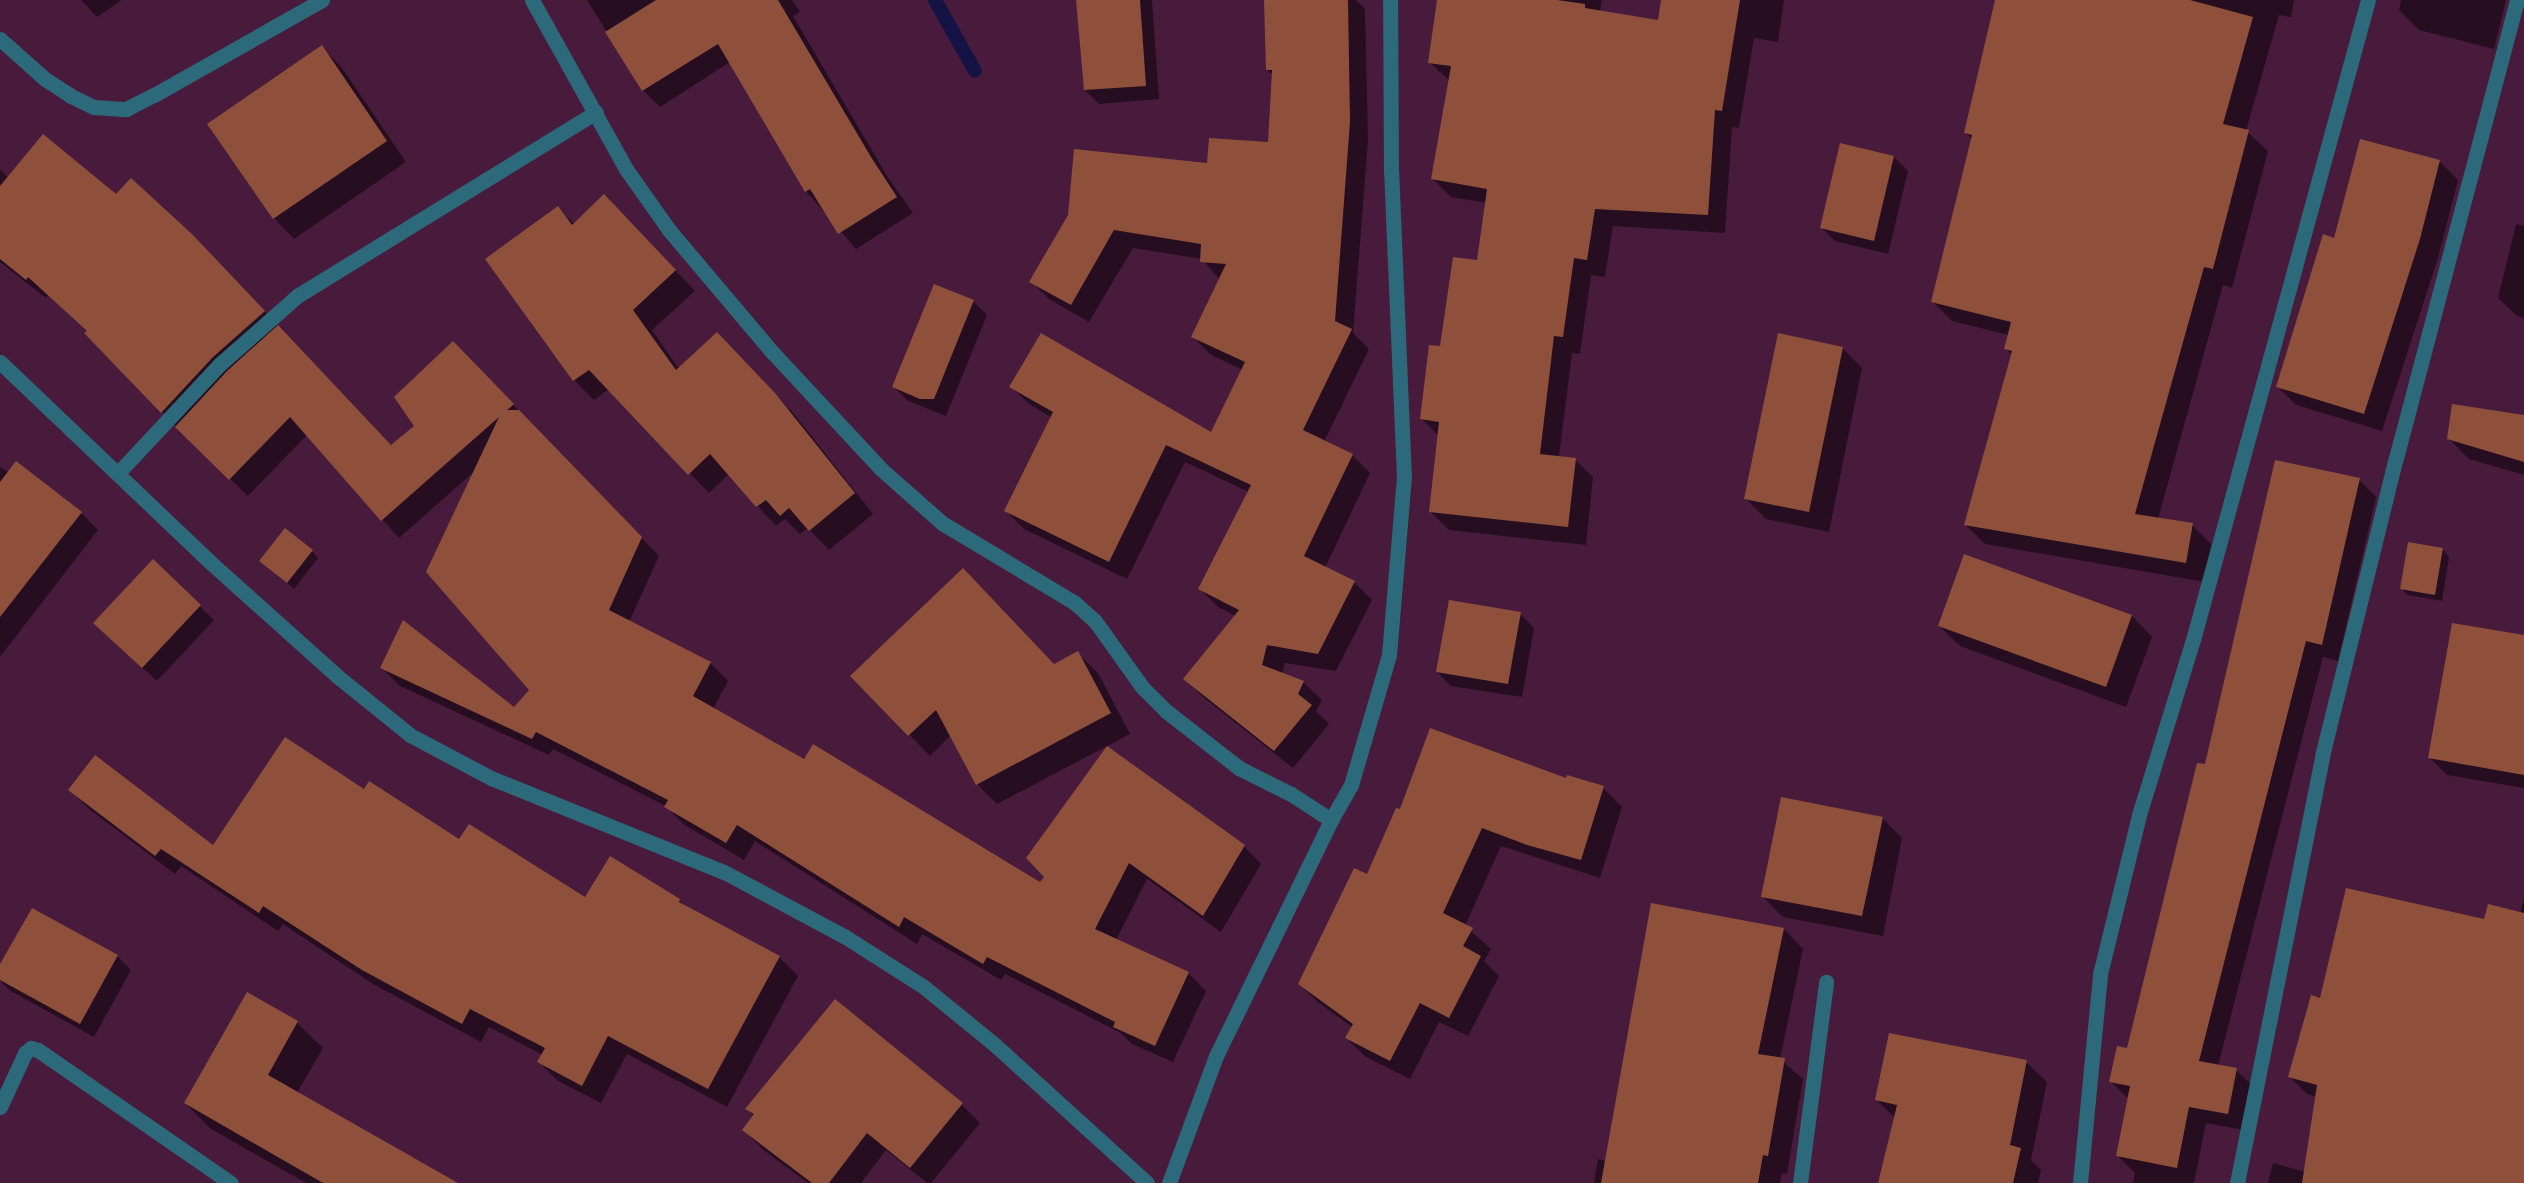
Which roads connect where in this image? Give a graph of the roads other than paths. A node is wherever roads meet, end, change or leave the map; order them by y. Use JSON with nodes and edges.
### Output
{"nodes":[{"id":1,"x":322,"y":0,"type":"edge"},
{"id":2,"x":532,"y":0,"type":"edge"},
{"id":3,"x":1390,"y":0,"type":"edge"},
{"id":4,"x":2368,"y":0,"type":"edge"},
{"id":5,"x":2517,"y":0,"type":"edge"},
{"id":6,"x":0,"y":39,"type":"edge"},
{"id":7,"x":596,"y":112,"type":"junction"},
{"id":8,"x":0,"y":362,"type":"edge"},
{"id":9,"x":118,"y":473,"type":"junction"},
{"id":10,"x":1331,"y":820,"type":"junction"},
{"id":11,"x":1826,"y":982,"type":"dead end"},
{"id":12,"x":0,"y":1107,"type":"edge"},
{"id":13,"x":231,"y":1183,"type":"edge"},
{"id":14,"x":1147,"y":1183,"type":"edge"},
{"id":15,"x":1169,"y":1183,"type":"edge"},
{"id":16,"x":1800,"y":1183,"type":"edge"},
{"id":17,"x":2080,"y":1183,"type":"edge"},
{"id":18,"x":2237,"y":1183,"type":"edge"}],
"edges":[{"from":1,"to":6,"type":"street"},
{"from":2,"to":7,"type":"street"},
{"from":3,"to":10,"type":"street"},
{"from":4,"to":17,"type":"street"},
{"from":5,"to":18,"type":"street"},
{"from":7,"to":9,"type":"street"},
{"from":7,"to":10,"type":"street"},
{"from":8,"to":9,"type":"street"},
{"from":9,"to":14,"type":"street"},
{"from":10,"to":15,"type":"street"},
{"from":11,"to":16,"type":"street"},
{"from":12,"to":13,"type":"street"}]}
